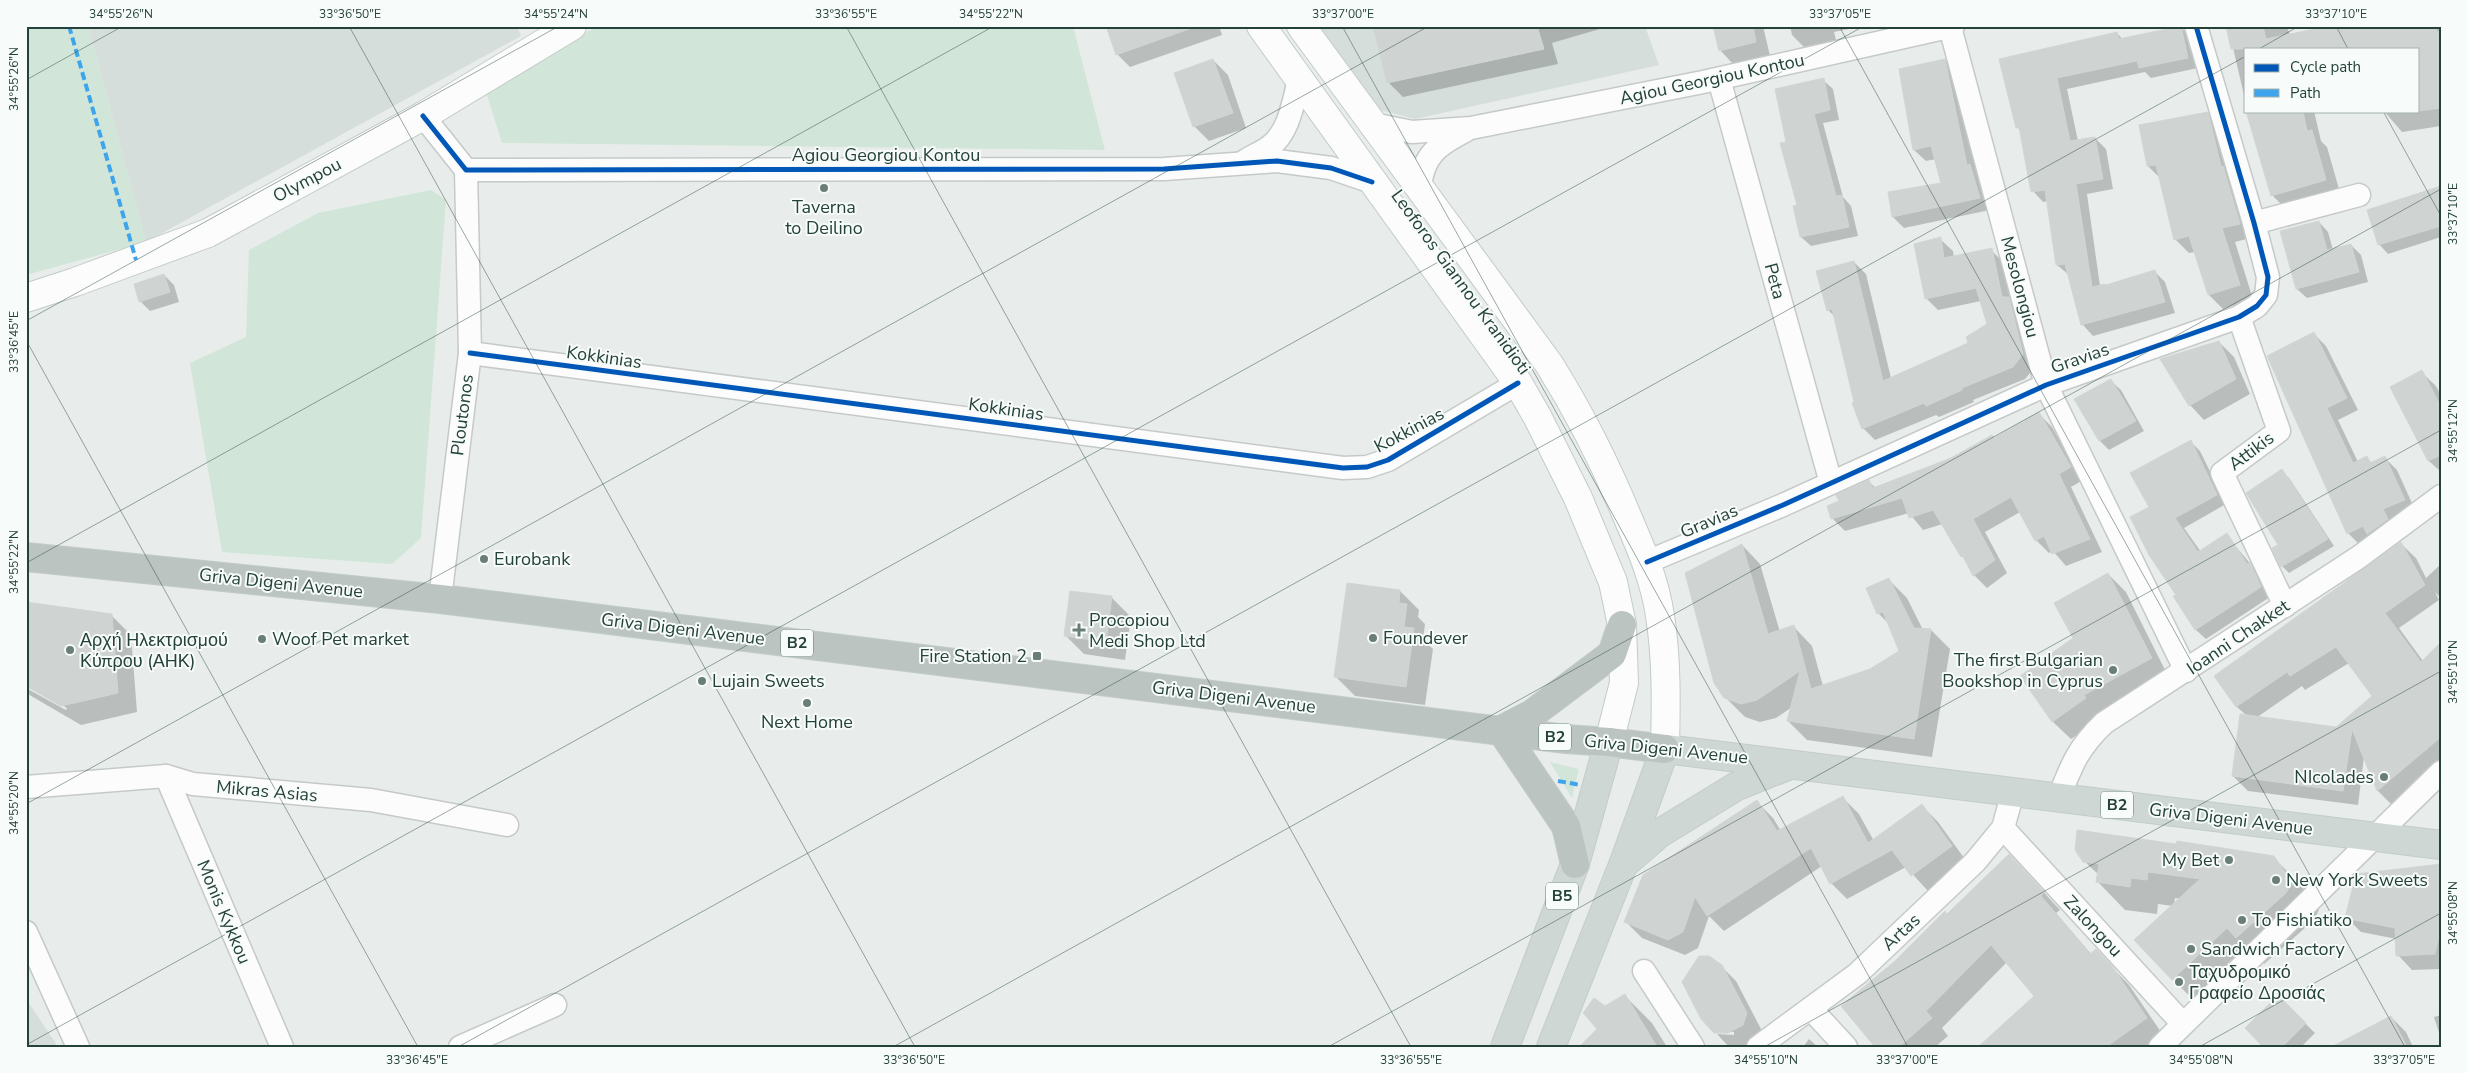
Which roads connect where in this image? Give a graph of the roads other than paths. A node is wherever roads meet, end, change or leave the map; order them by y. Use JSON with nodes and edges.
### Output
{"nodes":[{"id":1,"x":572,"y":26,"type":"edge"},
{"id":2,"x":1260,"y":26,"type":"edge"},
{"id":3,"x":1301,"y":26,"type":"edge"},
{"id":4,"x":2196,"y":26,"type":"edge"},
{"id":5,"x":1951,"y":27,"type":"edge"},
{"id":6,"x":1719,"y":78,"type":"junction"},
{"id":7,"x":1299,"y":80,"type":"junction"},
{"id":8,"x":423,"y":116,"type":"junction"},
{"id":9,"x":1373,"y":124,"type":"junction"},
{"id":10,"x":1471,"y":128,"type":"junction"},
{"id":11,"x":1242,"y":162,"type":"junction"},
{"id":12,"x":466,"y":170,"type":"junction"},
{"id":13,"x":1372,"y":182,"type":"junction"},
{"id":14,"x":1420,"y":187,"type":"junction"},
{"id":15,"x":2359,"y":195,"type":"dead end"},
{"id":16,"x":2254,"y":224,"type":"junction"},
{"id":17,"x":26,"y":298,"type":"edge"},
{"id":18,"x":2239,"y":317,"type":"junction"},
{"id":19,"x":470,"y":353,"type":"junction"},
{"id":20,"x":1518,"y":383,"type":"junction"},
{"id":21,"x":2046,"y":385,"type":"junction"},
{"id":22,"x":1831,"y":483,"type":"junction"},
{"id":23,"x":2441,"y":496,"type":"edge"},
{"id":24,"x":26,"y":557,"type":"edge"},
{"id":25,"x":1647,"y":562,"type":"junction"},
{"id":26,"x":440,"y":599,"type":"junction"},
{"id":27,"x":2285,"y":606,"type":"junction"},
{"id":28,"x":1622,"y":625,"type":"junction"},
{"id":29,"x":2186,"y":672,"type":"junction"},
{"id":30,"x":1501,"y":730,"type":"junction"},
{"id":31,"x":1609,"y":742,"type":"junction"},
{"id":32,"x":1666,"y":749,"type":"junction"},
{"id":33,"x":1794,"y":763,"type":"junction"},
{"id":34,"x":2441,"y":772,"type":"edge"},
{"id":35,"x":166,"y":776,"type":"junction"},
{"id":36,"x":26,"y":787,"type":"edge"},
{"id":37,"x":2013,"y":792,"type":"junction"},
{"id":38,"x":2059,"y":797,"type":"junction"},
{"id":39,"x":507,"y":825,"type":"dead end"},
{"id":40,"x":2003,"y":828,"type":"junction"},
{"id":41,"x":2375,"y":837,"type":"junction"},
{"id":42,"x":2441,"y":845,"type":"edge"},
{"id":43,"x":1574,"y":864,"type":"junction"},
{"id":44,"x":1623,"y":865,"type":"junction"},
{"id":45,"x":26,"y":932,"type":"edge"},
{"id":46,"x":1644,"y":971,"type":"dead end"},
{"id":47,"x":555,"y":1005,"type":"dead end"},
{"id":48,"x":1811,"y":1009,"type":"junction"},
{"id":49,"x":2183,"y":1024,"type":"junction"},
{"id":50,"x":78,"y":1047,"type":"edge"},
{"id":51,"x":282,"y":1047,"type":"edge"},
{"id":52,"x":460,"y":1047,"type":"edge"},
{"id":53,"x":1504,"y":1047,"type":"edge"},
{"id":54,"x":1551,"y":1047,"type":"edge"},
{"id":55,"x":1693,"y":1047,"type":"edge"},
{"id":56,"x":1758,"y":1047,"type":"edge"},
{"id":57,"x":1846,"y":1047,"type":"edge"},
{"id":58,"x":2160,"y":1047,"type":"edge"}],
"edges":[{"from":1,"to":8,"type":"main road","name":"Olympou"},
{"from":2,"to":7,"type":"main road","name":"Leoforos Giannou Kranidioti"},
{"from":3,"to":9,"type":"main road","name":"Leoforos Giannou Kranidioti"},
{"from":4,"to":16,"type":"street","name":"Gravias"},
{"from":5,"to":6,"type":"street","name":"Agiou Georgiou Kontou"},
{"from":5,"to":21,"type":"street","name":"Mesolongiou"},
{"from":6,"to":10,"type":"street","name":"Agiou Georgiou Kontou"},
{"from":6,"to":22,"type":"street","name":"Peta"},
{"from":7,"to":11,"type":"street","name":"Agiou Georgiou Kontou"},
{"from":7,"to":13,"type":"main road","name":"Leoforos Giannou Kranidioti"},
{"from":8,"to":12,"type":"street"},
{"from":8,"to":17,"type":"main road","name":"Olympou"},
{"from":9,"to":10,"type":"street","name":"Agiou Georgiou Kontou"},
{"from":9,"to":14,"type":"main road","name":"Leoforos Giannou Kranidioti"},
{"from":10,"to":14,"type":"street","name":"Agiou Georgiou Kontou"},
{"from":11,"to":12,"type":"street","name":"Agiou Georgiou Kontou"},
{"from":11,"to":13,"type":"street","name":"Agiou Georgiou Kontou"},
{"from":12,"to":19,"type":"street","name":"Ploutonos"},
{"from":13,"to":20,"type":"main road","name":"Leoforos Giannou Kranidioti"},
{"from":14,"to":25,"type":"main road","name":"Leoforos Giannou Kranidioti"},
{"from":15,"to":16,"type":"street"},
{"from":16,"to":18,"type":"street","name":"Gravias"},
{"from":18,"to":21,"type":"street","name":"Gravias"},
{"from":18,"to":27,"type":"street","name":"Attikis"},
{"from":19,"to":20,"type":"street","name":"Kokkinias"},
{"from":19,"to":26,"type":"street","name":"Ploutonos"},
{"from":20,"to":28,"type":"main road","name":"Leoforos Giannou Kranidioti"},
{"from":21,"to":22,"type":"street","name":"Gravias"},
{"from":21,"to":29,"type":"street","name":"Mesolongiou"},
{"from":22,"to":25,"type":"street","name":"Gravias"},
{"from":23,"to":27,"type":"street","name":"Ioanni Chakket"},
{"from":24,"to":26,"type":"highway","name":"Griva Digeni Avenue","number":"B2"},
{"from":25,"to":32,"type":"main road","name":"Leoforos Giannou Kranidioti"},
{"from":26,"to":30,"type":"highway","name":"Griva Digeni Avenue","number":"B2"},
{"from":27,"to":29,"type":"street","name":"Ioanni Chakket"},
{"from":28,"to":30,"type":"highway"},
{"from":28,"to":31,"type":"main road","name":"Leoforos Giannou Kranidioti"},
{"from":29,"to":38,"type":"street","name":"Ioanni Chakket"},
{"from":30,"to":31,"type":"highway","name":"Griva Digeni Avenue","number":"B2"},
{"from":30,"to":43,"type":"highway"},
{"from":31,"to":32,"type":"highway","name":"Griva Digeni Avenue","number":"B2"},
{"from":31,"to":43,"type":"main road","number":"B5"},
{"from":32,"to":33,"type":"main road","name":"Griva Digeni Avenue","number":"B2"},
{"from":32,"to":44,"type":"main road","number":"B5"},
{"from":33,"to":37,"type":"main road","name":"Griva Digeni Avenue","number":"B2"},
{"from":33,"to":44,"type":"main road"},
{"from":34,"to":41,"type":"street"},
{"from":35,"to":36,"type":"street","name":"Mikras Asias"},
{"from":35,"to":39,"type":"street","name":"Mikras Asias"},
{"from":35,"to":51,"type":"street","name":"Monis Kykkou"},
{"from":37,"to":38,"type":"main road","name":"Griva Digeni Avenue","number":"B2"},
{"from":37,"to":40,"type":"street","name":"Artas"},
{"from":38,"to":41,"type":"main road","name":"Griva Digeni Avenue","number":"B2"},
{"from":40,"to":48,"type":"street","name":"Artas"},
{"from":40,"to":49,"type":"street","name":"Zalongou"},
{"from":41,"to":42,"type":"main road","name":"Griva Digeni Avenue","number":"B2"},
{"from":41,"to":49,"type":"street"},
{"from":43,"to":53,"type":"main road","number":"B5"},
{"from":44,"to":54,"type":"main road","number":"B5"},
{"from":45,"to":50,"type":"street"},
{"from":46,"to":55,"type":"street"},
{"from":47,"to":52,"type":"street"},
{"from":48,"to":56,"type":"street","name":"Artas"},
{"from":48,"to":57,"type":"street"},
{"from":49,"to":58,"type":"street"}]}
